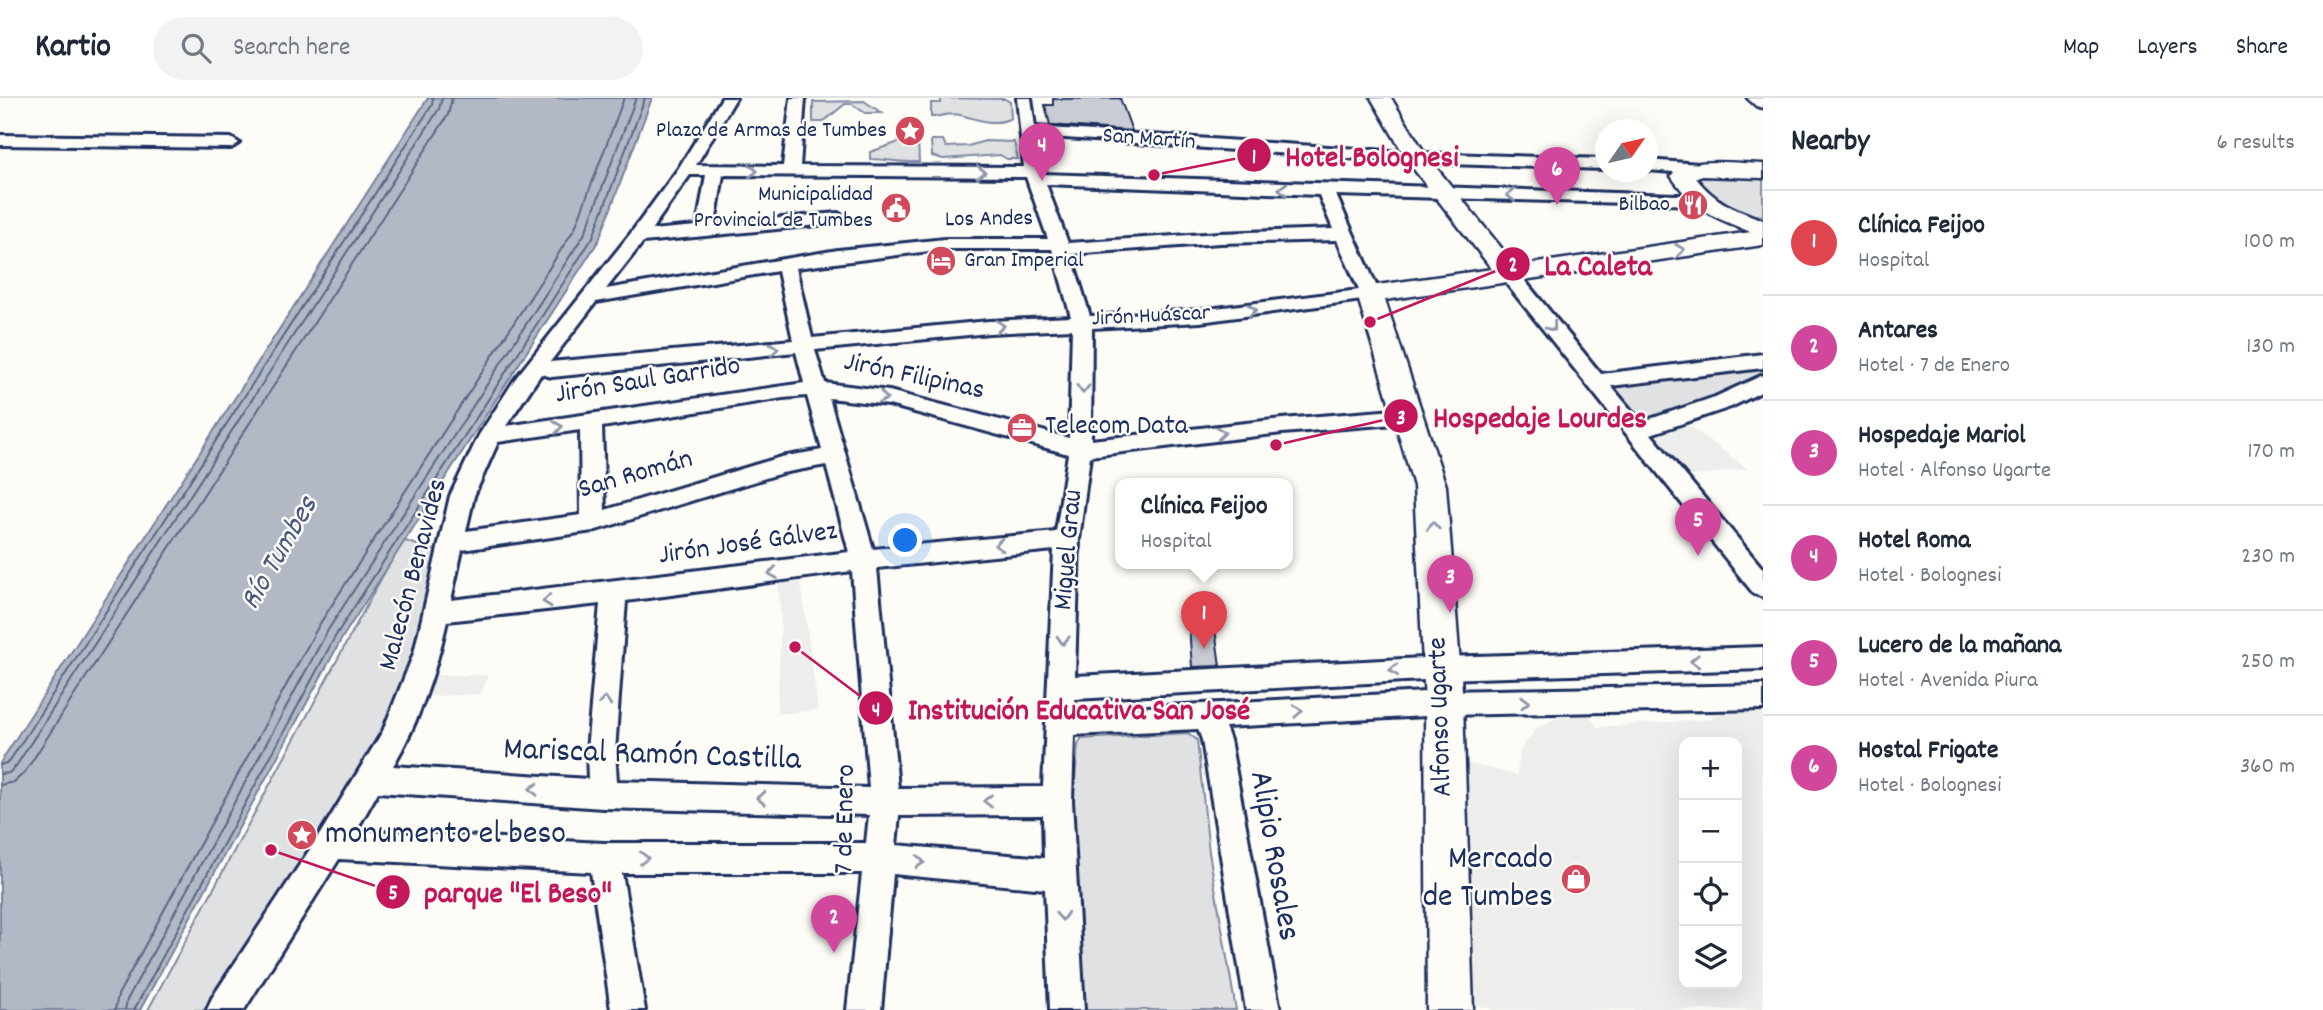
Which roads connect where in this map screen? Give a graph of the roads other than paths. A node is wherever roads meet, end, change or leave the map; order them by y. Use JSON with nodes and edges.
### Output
{"nodes":[{"id":1,"x":729,"y":98,"type":"edge"},
{"id":2,"x":798,"y":98,"type":"edge"},
{"id":3,"x":1023,"y":98,"type":"edge"},
{"id":4,"x":1381,"y":98,"type":"edge"},
{"id":5,"x":1758,"y":98,"type":"edge"},
{"id":6,"x":1763,"y":103,"type":"edge"},
{"id":7,"x":1029,"y":131,"type":"junction"},
{"id":8,"x":0,"y":140,"type":"edge"},
{"id":9,"x":231,"y":143,"type":"dead end"},
{"id":10,"x":1417,"y":158,"type":"junction"},
{"id":11,"x":1595,"y":164,"type":"edge"},
{"id":12,"x":1658,"y":166,"type":"edge"},
{"id":13,"x":1699,"y":169,"type":"junction"},
{"id":14,"x":685,"y":170,"type":"junction"},
{"id":15,"x":715,"y":171,"type":"junction"},
{"id":16,"x":1763,"y":171,"type":"edge"},
{"id":17,"x":791,"y":172,"type":"junction"},
{"id":18,"x":1034,"y":176,"type":"junction"},
{"id":19,"x":1325,"y":190,"type":"junction"},
{"id":20,"x":1444,"y":193,"type":"junction"},
{"id":21,"x":1701,"y":200,"type":"junction"},
{"id":22,"x":838,"y":218,"type":"dead end"},
{"id":23,"x":1763,"y":229,"type":"edge"},
{"id":24,"x":705,"y":230,"type":"junction"},
{"id":25,"x":1343,"y":234,"type":"junction"},
{"id":26,"x":637,"y":237,"type":"junction"},
{"id":27,"x":1763,"y":237,"type":"edge"},
{"id":28,"x":1060,"y":246,"type":"junction"},
{"id":29,"x":785,"y":262,"type":"junction"},
{"id":30,"x":1509,"y":274,"type":"junction"},
{"id":31,"x":1370,"y":294,"type":"junction"},
{"id":32,"x":587,"y":298,"type":"junction"},
{"id":33,"x":1082,"y":321,"type":"junction"},
{"id":34,"x":804,"y":346,"type":"junction"},
{"id":35,"x":1763,"y":361,"type":"edge"},
{"id":36,"x":536,"y":365,"type":"junction"},
{"id":37,"x":1596,"y":381,"type":"junction"},
{"id":38,"x":1763,"y":382,"type":"edge"},
{"id":39,"x":816,"y":389,"type":"junction"},
{"id":40,"x":1407,"y":416,"type":"junction"},
{"id":41,"x":591,"y":421,"type":"junction"},
{"id":42,"x":1637,"y":431,"type":"junction"},
{"id":43,"x":490,"y":435,"type":"junction"},
{"id":44,"x":1080,"y":449,"type":"junction"},
{"id":45,"x":835,"y":456,"type":"junction"},
{"id":46,"x":593,"y":522,"type":"junction"},
{"id":47,"x":1067,"y":540,"type":"junction"},
{"id":48,"x":451,"y":542,"type":"junction"},
{"id":49,"x":864,"y":561,"type":"junction"},
{"id":50,"x":1763,"y":587,"type":"edge"},
{"id":51,"x":614,"y":594,"type":"junction"},
{"id":52,"x":438,"y":612,"type":"junction"},
{"id":53,"x":1763,"y":658,"type":"edge"},
{"id":54,"x":1443,"y":685,"type":"junction"},
{"id":55,"x":1060,"y":688,"type":"junction"},
{"id":56,"x":1763,"y":697,"type":"edge"},
{"id":57,"x":1207,"y":716,"type":"junction"},
{"id":58,"x":1059,"y":724,"type":"junction"},
{"id":59,"x":370,"y":778,"type":"junction"},
{"id":60,"x":603,"y":794,"type":"junction"},
{"id":61,"x":1057,"y":801,"type":"junction"},
{"id":62,"x":885,"y":802,"type":"junction"},
{"id":63,"x":331,"y":844,"type":"junction"},
{"id":64,"x":604,"y":858,"type":"junction"},
{"id":65,"x":880,"y":858,"type":"junction"},
{"id":66,"x":1059,"y":875,"type":"junction"},
{"id":67,"x":224,"y":1010,"type":"edge"},
{"id":68,"x":628,"y":1010,"type":"edge"},
{"id":69,"x":864,"y":1010,"type":"edge"},
{"id":70,"x":1068,"y":1010,"type":"edge"},
{"id":71,"x":1263,"y":1010,"type":"edge"},
{"id":72,"x":1450,"y":1010,"type":"edge"}],
"edges":[{"from":1,"to":14,"type":"street","name":"Malecón Benavides"},
{"from":2,"to":17,"type":"street"},
{"from":3,"to":7,"type":"street","name":"Miguel Grau"},
{"from":4,"to":10,"type":"main road"},
{"from":5,"to":6,"type":"main road"},
{"from":7,"to":10,"type":"street","name":"San Martín"},
{"from":7,"to":18,"type":"street","name":"Miguel Grau"},
{"from":8,"to":9,"type":"street"},
{"from":10,"to":11,"type":"street","name":"San Martín"},
{"from":10,"to":20,"type":"main road"},
{"from":12,"to":13,"type":"street"},
{"from":13,"to":16,"type":"main road"},
{"from":13,"to":21,"type":"main road"},
{"from":14,"to":15,"type":"street"},
{"from":14,"to":26,"type":"street","name":"Malecón Benavides"},
{"from":15,"to":17,"type":"street","one_way":true},
{"from":15,"to":24,"type":"street"},
{"from":17,"to":18,"type":"street","one_way":true},
{"from":19,"to":18,"type":"street","one_way":true},
{"from":18,"to":28,"type":"street","name":"Miguel Grau"},
{"from":19,"to":20,"type":"street"},
{"from":19,"to":25,"type":"street","name":"Alfonso Ugarte"},
{"from":21,"to":20,"type":"street","one_way":true},
{"from":20,"to":30,"type":"main road"},
{"from":21,"to":23,"type":"main road"},
{"from":22,"to":24,"type":"street"},
{"from":24,"to":26,"type":"street"},
{"from":25,"to":28,"type":"street","name":"Los Andes"},
{"from":25,"to":31,"type":"street","name":"Alfonso Ugarte"},
{"from":26,"to":32,"type":"street","name":"Malecón Benavides"},
{"from":30,"to":27,"type":"main road","name":"Jirón Huáscar","one_way":true},
{"from":28,"to":29,"type":"street","name":"Los Andes"},
{"from":28,"to":33,"type":"street","name":"Miguel Grau"},
{"from":29,"to":32,"type":"street","name":"Los Andes"},
{"from":29,"to":34,"type":"street","name":"7 de Enero"},
{"from":30,"to":31,"type":"main road","name":"Jirón Huáscar"},
{"from":30,"to":37,"type":"street","one_way":true},
{"from":33,"to":31,"type":"street","name":"Jirón Huáscar","one_way":true},
{"from":31,"to":40,"type":"main road","name":"Alfonso Ugarte"},
{"from":32,"to":36,"type":"street","name":"Malecón Benavides"},
{"from":34,"to":33,"type":"street","name":"Jirón Huáscar","one_way":true},
{"from":33,"to":44,"type":"street","name":"Miguel Grau","one_way":true},
{"from":36,"to":34,"type":"street","name":"Jirón Huáscar","one_way":true},
{"from":34,"to":39,"type":"street","name":"7 de Enero"},
{"from":35,"to":37,"type":"street"},
{"from":36,"to":43,"type":"street","name":"Malecón Benavides"},
{"from":37,"to":42,"type":"street"},
{"from":38,"to":42,"type":"street"},
{"from":39,"to":41,"type":"street","name":"Jirón Saul Garrido"},
{"from":39,"to":44,"type":"street","name":"Jirón Filipinas","one_way":true},
{"from":39,"to":45,"type":"street","name":"7 de Enero"},
{"from":44,"to":40,"type":"street","one_way":true},
{"from":54,"to":40,"type":"main road","name":"Alfonso Ugarte","one_way":true},
{"from":43,"to":41,"type":"street","name":"Jirón Saul Garrido","one_way":true},
{"from":41,"to":46,"type":"street"},
{"from":42,"to":50,"type":"street"},
{"from":43,"to":48,"type":"street","name":"Malecón Benavides"},
{"from":44,"to":47,"type":"street","name":"Miguel Grau"},
{"from":45,"to":46,"type":"street","name":"San Román"},
{"from":45,"to":49,"type":"street","name":"7 de Enero"},
{"from":46,"to":48,"type":"street","name":"San Román"},
{"from":47,"to":49,"type":"street","name":"Jirón José Gálvez","one_way":true},
{"from":47,"to":55,"type":"street","name":"Miguel Grau","one_way":true},
{"from":48,"to":52,"type":"street","name":"Malecón Benavides"},
{"from":49,"to":51,"type":"street","name":"Jirón José Gálvez","one_way":true},
{"from":49,"to":62,"type":"street","name":"7 de Enero"},
{"from":51,"to":52,"type":"street","name":"Jirón José Gálvez","one_way":true},
{"from":60,"to":51,"type":"street","one_way":true},
{"from":52,"to":59,"type":"street","name":"Malecón Benavides"},
{"from":53,"to":54,"type":"street","one_way":true},
{"from":54,"to":55,"type":"street","one_way":true},
{"from":54,"to":56,"type":"street","one_way":true},
{"from":57,"to":54,"type":"street","one_way":true},
{"from":54,"to":72,"type":"main road","name":"Alfonso Ugarte"},
{"from":55,"to":58,"type":"street","name":"Miguel Grau"},
{"from":57,"to":58,"type":"street"},
{"from":57,"to":71,"type":"street","name":"Alipio Rosales"},
{"from":58,"to":61,"type":"street","name":"Miguel Grau"},
{"from":60,"to":59,"type":"street","name":"Mariscal Ramón Castilla","one_way":true},
{"from":59,"to":63,"type":"street","name":"Malecón Benavides"},
{"from":62,"to":60,"type":"street","name":"Mariscal Ramón Castilla","one_way":true},
{"from":61,"to":62,"type":"street","name":"Mariscal Ramón Castilla","one_way":true},
{"from":61,"to":66,"type":"street","name":"Miguel Grau"},
{"from":62,"to":65,"type":"street","name":"7 de Enero"},
{"from":63,"to":64,"type":"street"},
{"from":63,"to":67,"type":"street","name":"Malecón Benavides"},
{"from":64,"to":65,"type":"street","one_way":true},
{"from":64,"to":68,"type":"street"},
{"from":65,"to":66,"type":"street","one_way":true},
{"from":65,"to":69,"type":"street","name":"7 de Enero"},
{"from":66,"to":70,"type":"street","name":"Miguel Grau","one_way":true}]}
